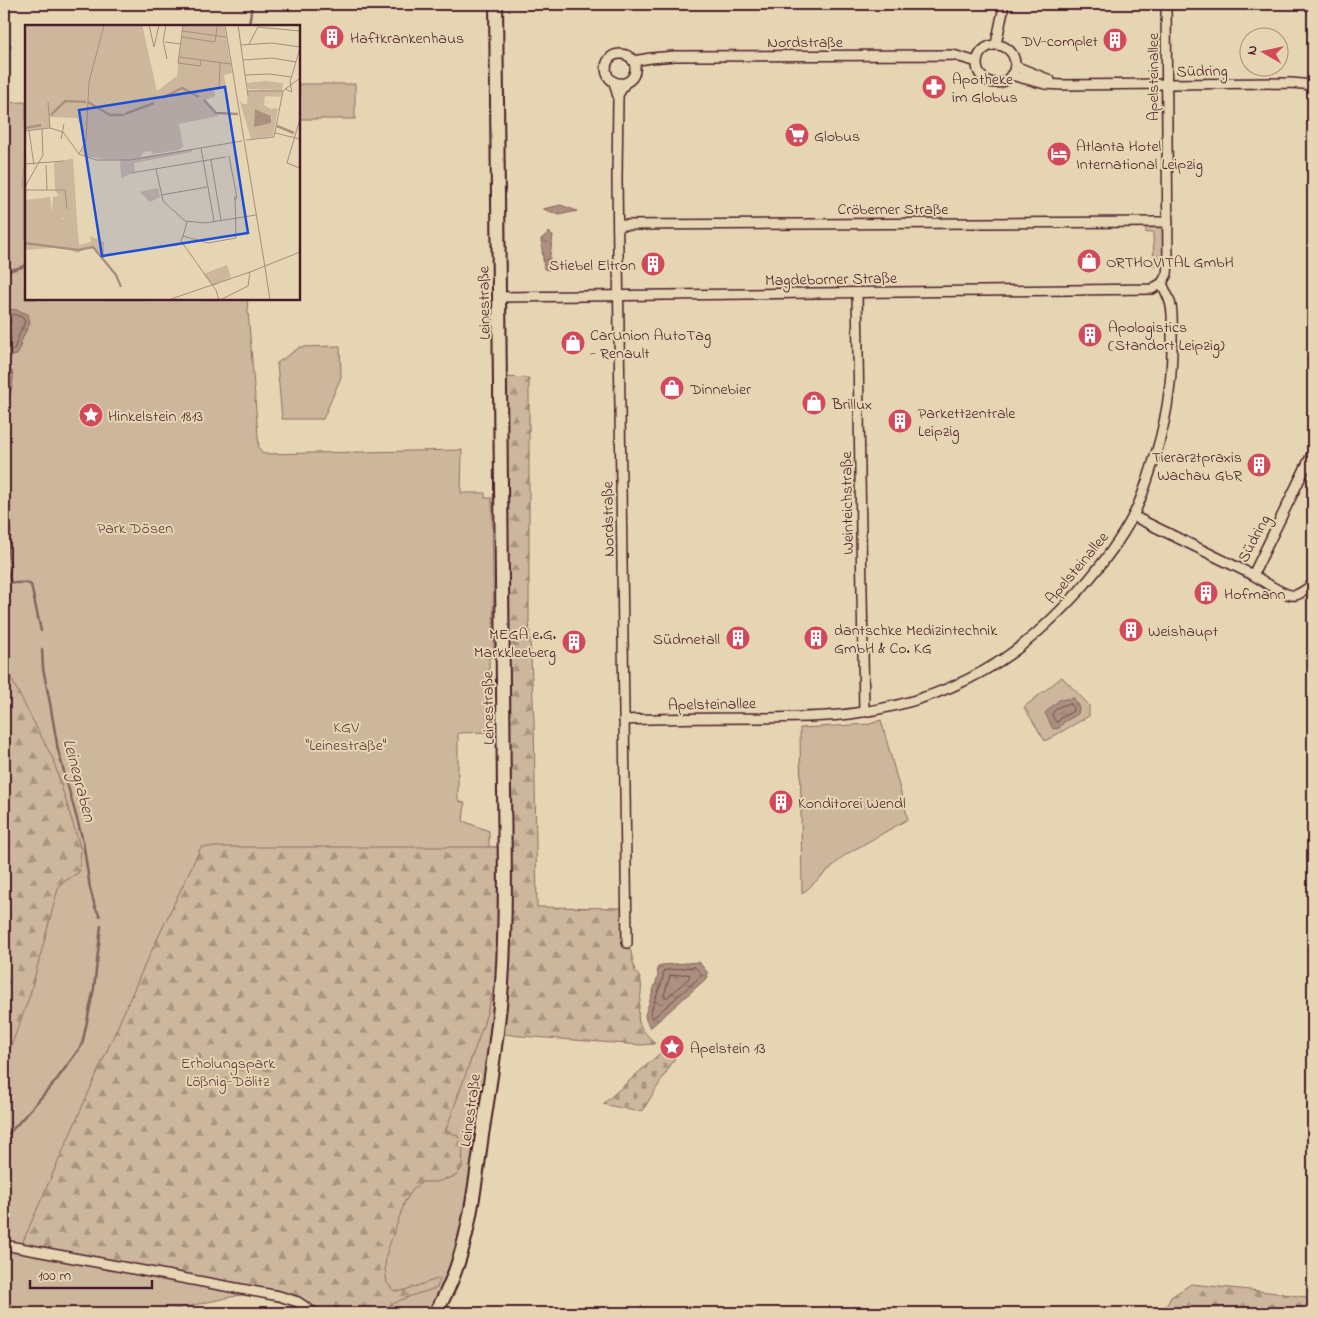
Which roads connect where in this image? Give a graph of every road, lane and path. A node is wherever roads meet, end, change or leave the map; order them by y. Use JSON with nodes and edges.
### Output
{"nodes":[{"id":1,"x":496,"y":4,"type":"edge"},
{"id":2,"x":1166,"y":4,"type":"edge"},
{"id":3,"x":1003,"y":7,"type":"edge"},
{"id":4,"x":996,"y":44,"type":"junction"},
{"id":5,"x":633,"y":61,"type":"junction"},
{"id":6,"x":976,"y":62,"type":"junction"},
{"id":7,"x":1013,"y":71,"type":"junction"},
{"id":8,"x":614,"y":82,"type":"junction"},
{"id":9,"x":625,"y":83,"type":"junction"},
{"id":10,"x":1167,"y":85,"type":"junction"},
{"id":11,"x":1313,"y":86,"type":"edge"},
{"id":12,"x":618,"y":95,"type":"junction"},
{"id":13,"x":1168,"y":222,"type":"junction"},
{"id":14,"x":618,"y":225,"type":"junction"},
{"id":15,"x":1162,"y":284,"type":"junction"},
{"id":16,"x":857,"y":293,"type":"junction"},
{"id":17,"x":619,"y":296,"type":"junction"},
{"id":18,"x":499,"y":297,"type":"junction"},
{"id":19,"x":1313,"y":452,"type":"edge"},
{"id":20,"x":1133,"y":516,"type":"junction"},
{"id":21,"x":1253,"y":574,"type":"junction"},
{"id":22,"x":1313,"y":584,"type":"edge"},
{"id":23,"x":864,"y":712,"type":"junction"},
{"id":24,"x":624,"y":720,"type":"junction"},
{"id":25,"x":627,"y":943,"type":"dead end"},
{"id":26,"x":4,"y":1245,"type":"edge"},
{"id":27,"x":314,"y":1313,"type":"edge"},
{"id":28,"x":434,"y":1313,"type":"edge"}],
"edges":[{"from":1,"to":18,"type":"main road","name":"Leinestraße"},
{"from":2,"to":10,"type":"street","name":"Apelsteinallee"},
{"from":3,"to":4,"type":"street"},
{"from":4,"to":6,"type":"street"},
{"from":4,"to":7,"type":"street"},
{"from":5,"to":6,"type":"street","name":"Nordstraße"},
{"from":5,"to":8,"type":"street","name":"Nordstraße"},
{"from":5,"to":9,"type":"street"},
{"from":6,"to":7,"type":"street"},
{"from":7,"to":10,"type":"street","name":"Südring"},
{"from":8,"to":9,"type":"street"},
{"from":8,"to":12,"type":"street","name":"Nordstraße"},
{"from":9,"to":12,"type":"street"},
{"from":10,"to":11,"type":"street","name":"Südring"},
{"from":10,"to":13,"type":"street","name":"Apelsteinallee"},
{"from":12,"to":14,"type":"street","name":"Nordstraße"},
{"from":13,"to":14,"type":"street","name":"Cröberner Straße"},
{"from":13,"to":15,"type":"street","name":"Apelsteinallee"},
{"from":14,"to":17,"type":"street","name":"Nordstraße"},
{"from":15,"to":16,"type":"street","name":"Magdeborner Straße"},
{"from":15,"to":20,"type":"street","name":"Apelsteinallee"},
{"from":16,"to":17,"type":"street","name":"Magdeborner Straße"},
{"from":16,"to":23,"type":"street","name":"Weinteichstraße"},
{"from":17,"to":18,"type":"street","name":"Magdeborner Straße"},
{"from":17,"to":24,"type":"street","name":"Nordstraße"},
{"from":18,"to":28,"type":"main road","name":"Leinestraße"},
{"from":19,"to":21,"type":"street","name":"Südring"},
{"from":20,"to":21,"type":"street","name":"Südring"},
{"from":20,"to":23,"type":"street","name":"Apelsteinallee"},
{"from":21,"to":22,"type":"street"},
{"from":23,"to":24,"type":"street","name":"Apelsteinallee"},
{"from":24,"to":25,"type":"street","name":"Nordstraße"},
{"from":26,"to":27,"type":"street"}]}
